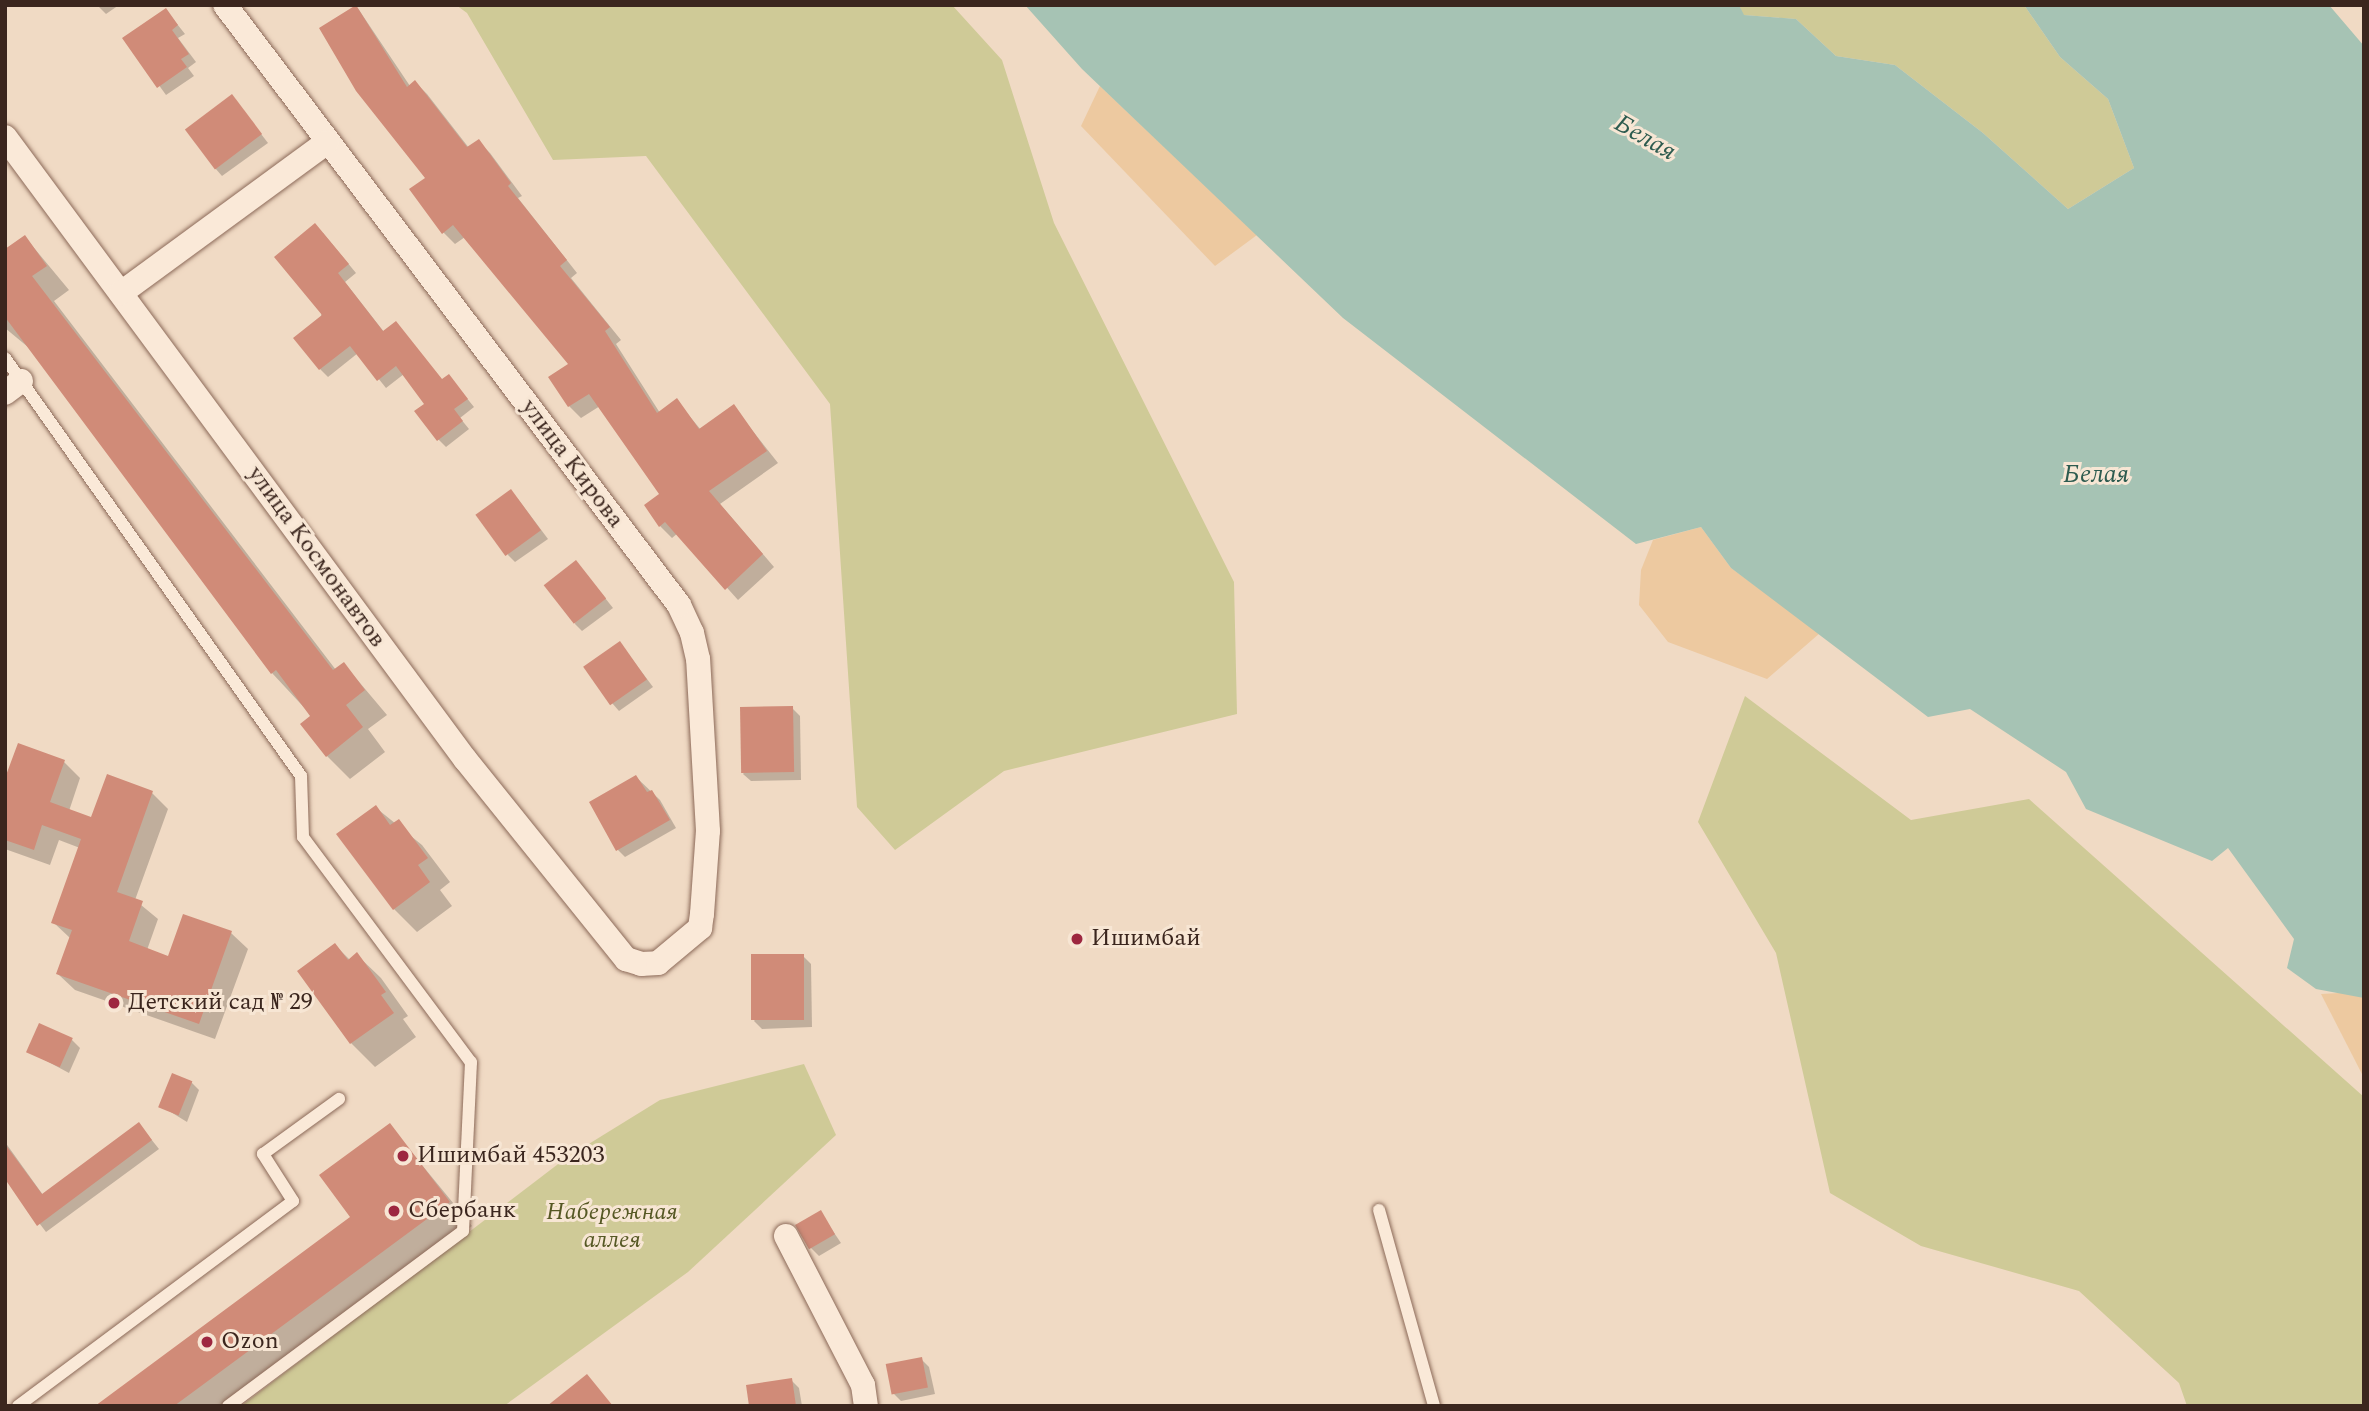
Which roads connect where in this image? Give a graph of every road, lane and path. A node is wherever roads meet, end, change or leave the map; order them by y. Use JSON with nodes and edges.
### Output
{"nodes":[{"id":1,"x":225,"y":5,"type":"edge"},
{"id":2,"x":5,"y":137,"type":"edge"},
{"id":3,"x":327,"y":142,"type":"junction"},
{"id":4,"x":121,"y":293,"type":"junction"},
{"id":5,"x":5,"y":358,"type":"edge"},
{"id":6,"x":13,"y":387,"type":"edge"},
{"id":7,"x":641,"y":964,"type":"joint"},
{"id":8,"x":339,"y":1099,"type":"dead end"},
{"id":9,"x":1380,"y":1210,"type":"dead end"},
{"id":10,"x":786,"y":1236,"type":"dead end"},
{"id":11,"x":18,"y":1406,"type":"edge"},
{"id":12,"x":228,"y":1406,"type":"edge"},
{"id":13,"x":866,"y":1406,"type":"edge"},
{"id":14,"x":1434,"y":1406,"type":"edge"}],
"edges":[{"from":1,"to":3,"type":"street","name":"улица Кирова"},
{"from":2,"to":4,"type":"street","name":"улица Космонавтов"},
{"from":3,"to":4,"type":"street"},
{"from":3,"to":7,"type":"street","name":"улица Кирова"},
{"from":4,"to":7,"type":"street","name":"улица Космонавтов"},
{"from":5,"to":6,"type":"lane"},
{"from":6,"to":12,"type":"lane"},
{"from":8,"to":11,"type":"lane"},
{"from":9,"to":14,"type":"lane"},
{"from":10,"to":13,"type":"street"}]}
